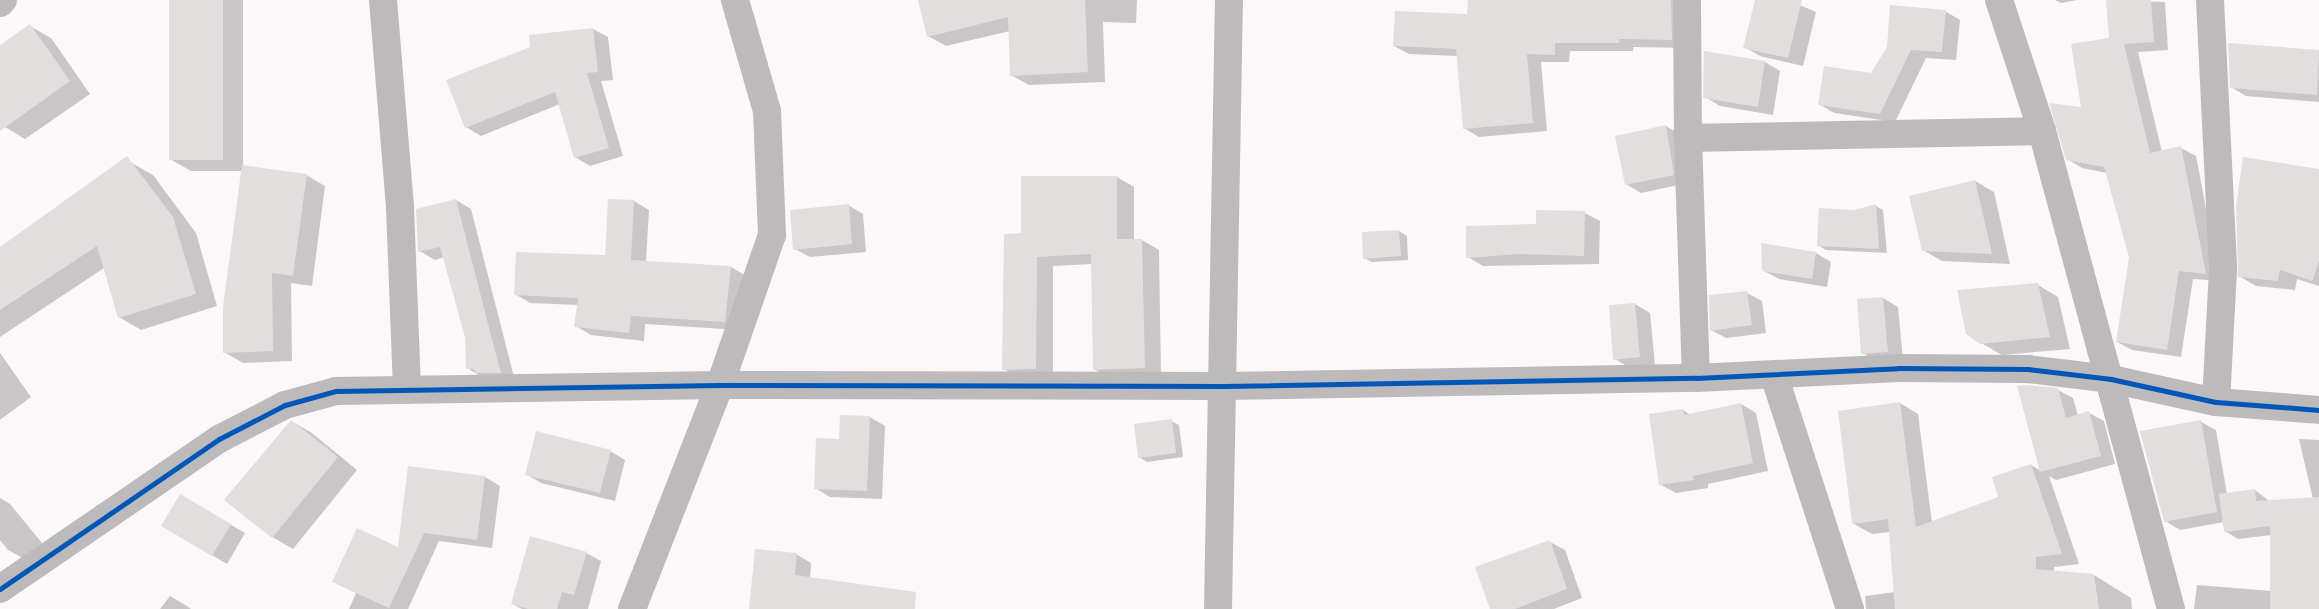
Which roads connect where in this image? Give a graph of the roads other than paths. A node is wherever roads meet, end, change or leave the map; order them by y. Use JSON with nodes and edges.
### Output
{"nodes":[{"id":1,"x":4,"y":0,"type":"edge"},
{"id":2,"x":383,"y":0,"type":"edge"},
{"id":3,"x":736,"y":0,"type":"edge"},
{"id":4,"x":1229,"y":0,"type":"edge"},
{"id":5,"x":1687,"y":0,"type":"edge"},
{"id":6,"x":1999,"y":0,"type":"edge"},
{"id":7,"x":2210,"y":0,"type":"edge"},
{"id":8,"x":0,"y":3,"type":"edge"},
{"id":9,"x":2042,"y":131,"type":"junction"},
{"id":10,"x":1688,"y":138,"type":"junction"},
{"id":11,"x":1774,"y":374,"type":"junction"},
{"id":12,"x":1696,"y":378,"type":"junction"},
{"id":13,"x":2111,"y":379,"type":"junction"},
{"id":14,"x":720,"y":385,"type":"junction"},
{"id":15,"x":1224,"y":386,"type":"junction"},
{"id":16,"x":408,"y":390,"type":"junction"},
{"id":17,"x":2216,"y":402,"type":"junction"},
{"id":18,"x":2319,"y":410,"type":"edge"},
{"id":19,"x":0,"y":589,"type":"edge"},
{"id":20,"x":632,"y":609,"type":"edge"},
{"id":21,"x":1218,"y":609,"type":"edge"},
{"id":22,"x":1850,"y":609,"type":"edge"},
{"id":23,"x":2171,"y":609,"type":"edge"}],
"edges":[{"from":1,"to":8,"type":"street"},
{"from":2,"to":16,"type":"street"},
{"from":3,"to":14,"type":"street"},
{"from":4,"to":15,"type":"street"},
{"from":5,"to":10,"type":"street"},
{"from":6,"to":9,"type":"street"},
{"from":7,"to":17,"type":"street"},
{"from":9,"to":10,"type":"street"},
{"from":9,"to":13,"type":"street"},
{"from":10,"to":12,"type":"street"},
{"from":11,"to":12,"type":"street"},
{"from":11,"to":13,"type":"street"},
{"from":11,"to":22,"type":"street"},
{"from":12,"to":15,"type":"street"},
{"from":13,"to":17,"type":"street"},
{"from":13,"to":23,"type":"street"},
{"from":14,"to":15,"type":"street"},
{"from":14,"to":16,"type":"street"},
{"from":14,"to":20,"type":"street"},
{"from":15,"to":21,"type":"street"},
{"from":16,"to":19,"type":"street"},
{"from":17,"to":18,"type":"street"}]}
